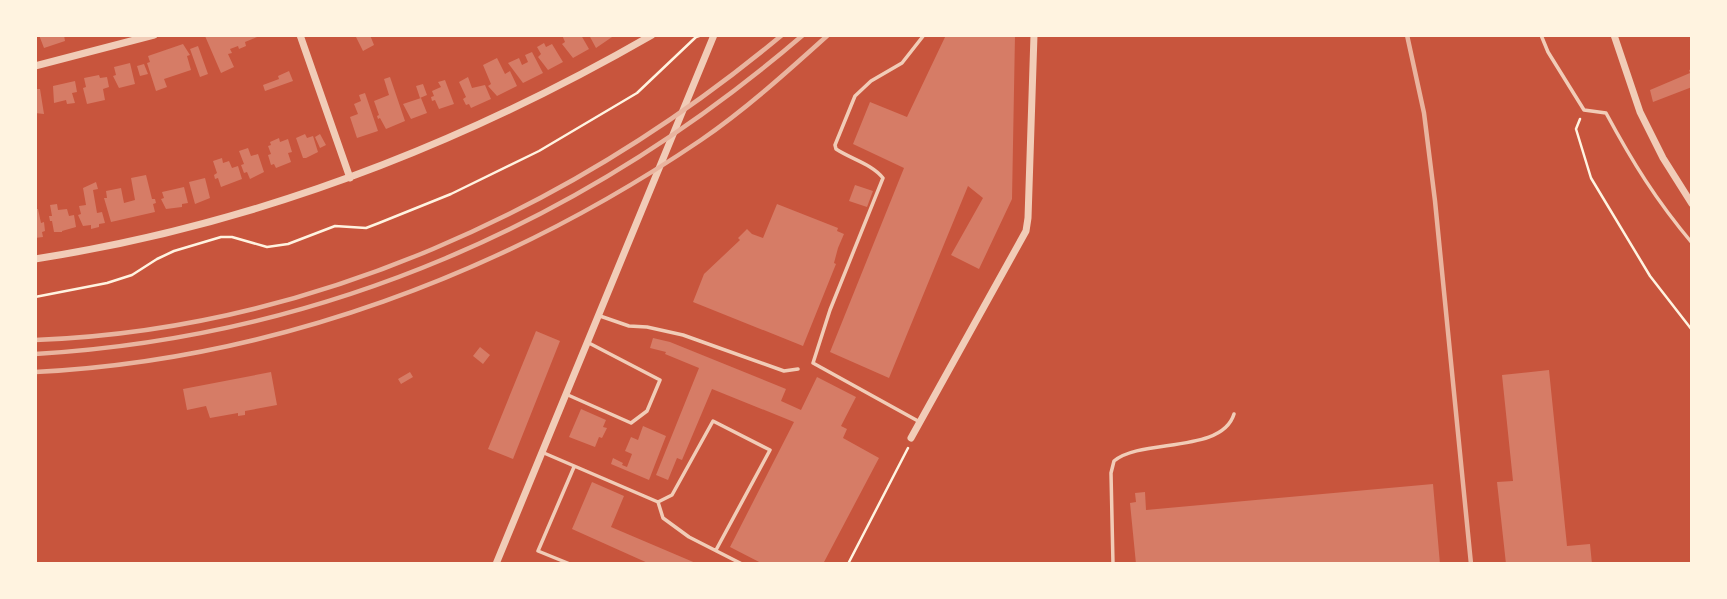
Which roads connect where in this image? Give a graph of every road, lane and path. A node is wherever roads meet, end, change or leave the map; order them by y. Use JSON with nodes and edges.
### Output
{"nodes":[{"id":1,"x":154,"y":35,"type":"edge"},
{"id":2,"x":300,"y":35,"type":"edge"},
{"id":3,"x":652,"y":35,"type":"edge"},
{"id":4,"x":708,"y":35,"type":"edge"},
{"id":5,"x":714,"y":35,"type":"edge"},
{"id":6,"x":924,"y":35,"type":"edge"},
{"id":7,"x":1034,"y":35,"type":"edge"},
{"id":8,"x":1541,"y":35,"type":"edge"},
{"id":9,"x":1614,"y":35,"type":"edge"},
{"id":10,"x":35,"y":66,"type":"edge"},
{"id":11,"x":1584,"y":110,"type":"junction"},
{"id":12,"x":349,"y":177,"type":"junction"},
{"id":13,"x":1692,"y":204,"type":"edge"},
{"id":14,"x":1692,"y":243,"type":"edge"},
{"id":15,"x":35,"y":259,"type":"edge"},
{"id":16,"x":35,"y":297,"type":"edge"},
{"id":17,"x":598,"y":315,"type":"junction"},
{"id":18,"x":1692,"y":330,"type":"edge"},
{"id":19,"x":587,"y":342,"type":"junction"},
{"id":20,"x":798,"y":369,"type":"dead end"},
{"id":21,"x":566,"y":394,"type":"junction"},
{"id":22,"x":1234,"y":414,"type":"dead end"},
{"id":23,"x":920,"y":422,"type":"junction"},
{"id":24,"x":911,"y":438,"type":"joint"},
{"id":25,"x":542,"y":453,"type":"junction"},
{"id":26,"x":574,"y":467,"type":"junction"},
{"id":27,"x":658,"y":502,"type":"junction"},
{"id":28,"x":716,"y":550,"type":"junction"},
{"id":29,"x":496,"y":564,"type":"edge"},
{"id":30,"x":570,"y":564,"type":"edge"},
{"id":31,"x":741,"y":564,"type":"edge"},
{"id":32,"x":848,"y":564,"type":"edge"},
{"id":33,"x":1113,"y":564,"type":"edge"}],
"edges":[{"from":1,"to":10,"type":"street"},
{"from":2,"to":12,"type":"street"},
{"from":3,"to":12,"type":"street"},
{"from":4,"to":16,"type":"path"},
{"from":5,"to":17,"type":"street"},
{"from":6,"to":23,"type":"lane"},
{"from":7,"to":23,"type":"street"},
{"from":8,"to":11,"type":"lane"},
{"from":9,"to":13,"type":"street"},
{"from":11,"to":14,"type":"lane"},
{"from":11,"to":18,"type":"path"},
{"from":12,"to":15,"type":"street"},
{"from":17,"to":19,"type":"street"},
{"from":17,"to":20,"type":"lane"},
{"from":19,"to":21,"type":"street"},
{"from":19,"to":21,"type":"lane"},
{"from":21,"to":25,"type":"street"},
{"from":22,"to":33,"type":"lane"},
{"from":23,"to":24,"type":"street"},
{"from":24,"to":32,"type":"path"},
{"from":25,"to":26,"type":"lane"},
{"from":25,"to":29,"type":"street"},
{"from":26,"to":27,"type":"lane"},
{"from":26,"to":30,"type":"lane"},
{"from":27,"to":28,"type":"lane"},
{"from":27,"to":28,"type":"lane"},
{"from":28,"to":31,"type":"lane"}]}
